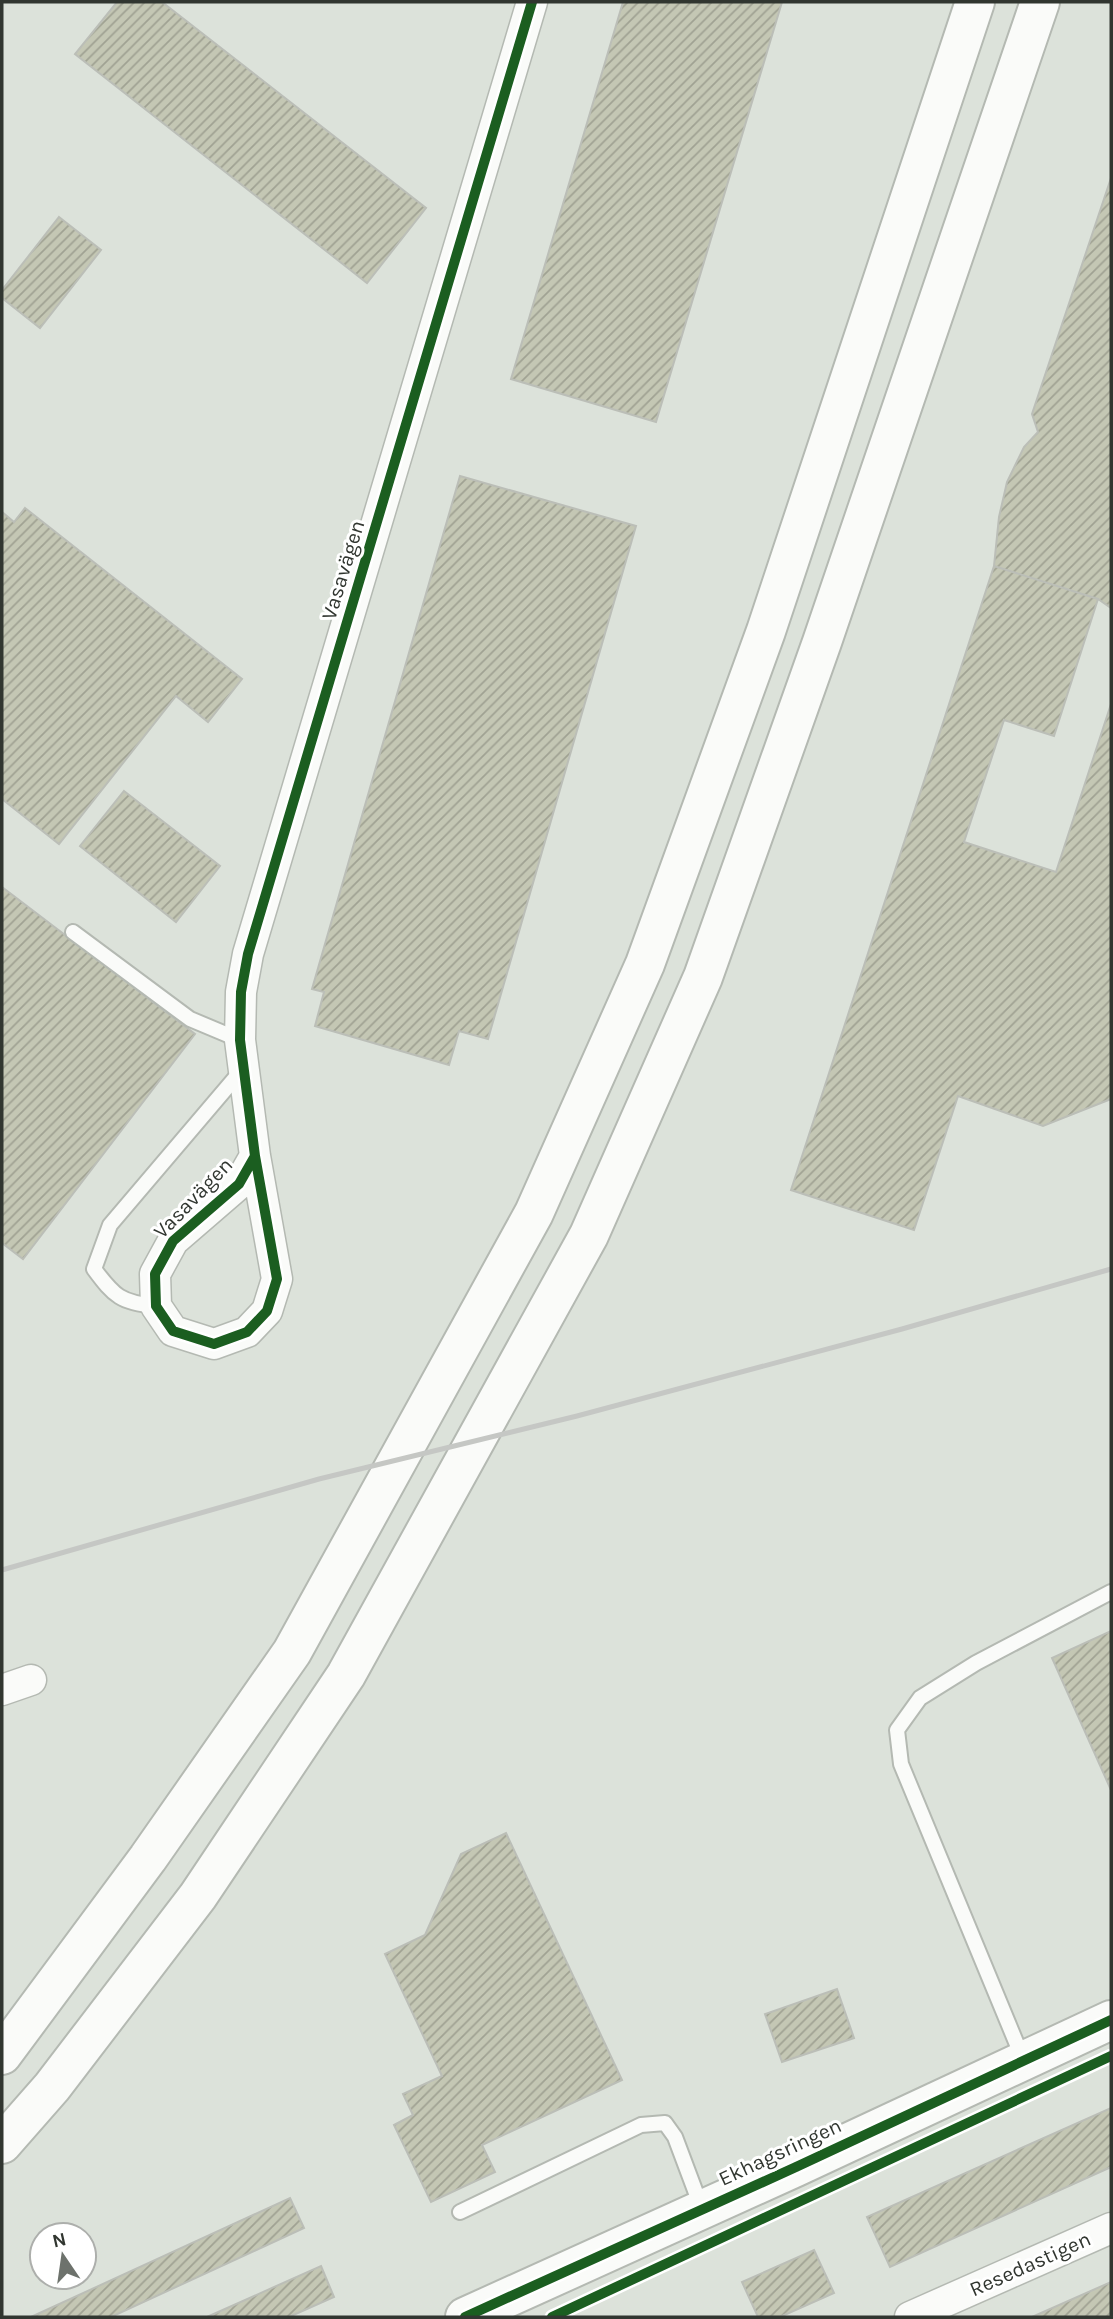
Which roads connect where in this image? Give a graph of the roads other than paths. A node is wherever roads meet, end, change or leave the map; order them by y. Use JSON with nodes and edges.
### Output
{"nodes":[{"id":1,"x":533,"y":2,"type":"edge"},
{"id":2,"x":975,"y":2,"type":"edge"},
{"id":3,"x":1040,"y":2,"type":"edge"},
{"id":4,"x":73,"y":932,"type":"dead end"},
{"id":5,"x":242,"y":1054,"type":"junction"},
{"id":6,"x":255,"y":1156,"type":"junction"},
{"id":7,"x":156,"y":1306,"type":"junction"},
{"id":8,"x":1111,"y":1592,"type":"edge"},
{"id":9,"x":31,"y":1680,"type":"dead end"},
{"id":10,"x":2,"y":1690,"type":"edge"},
{"id":11,"x":1111,"y":2020,"type":"edge"},
{"id":12,"x":2,"y":2055,"type":"edge"},
{"id":13,"x":1024,"y":2060,"type":"junction"},
{"id":14,"x":2,"y":2144,"type":"edge"},
{"id":15,"x":702,"y":2210,"type":"junction"},
{"id":16,"x":460,"y":2212,"type":"dead end"},
{"id":17,"x":1111,"y":2228,"type":"edge"},
{"id":18,"x":465,"y":2317,"type":"edge"},
{"id":19,"x":910,"y":2317,"type":"edge"}],
"edges":[{"from":1,"to":5,"type":"street","name":"Vasavägen"},
{"from":2,"to":12,"type":"main road"},
{"from":3,"to":14,"type":"main road"},
{"from":4,"to":5,"type":"lane"},
{"from":5,"to":6,"type":"street","name":"Vasavägen"},
{"from":5,"to":7,"type":"lane"},
{"from":6,"to":7,"type":"street","name":"Vasavägen"},
{"from":6,"to":7,"type":"street","name":"Vasavägen"},
{"from":8,"to":13,"type":"lane"},
{"from":9,"to":10,"type":"street"},
{"from":11,"to":13,"type":"main road","name":"Ekhagsringen"},
{"from":13,"to":15,"type":"main road","name":"Ekhagsringen"},
{"from":15,"to":16,"type":"lane"},
{"from":15,"to":18,"type":"main road","name":"Ekhagsringen"},
{"from":17,"to":19,"type":"street","name":"Resedastigen"}]}
